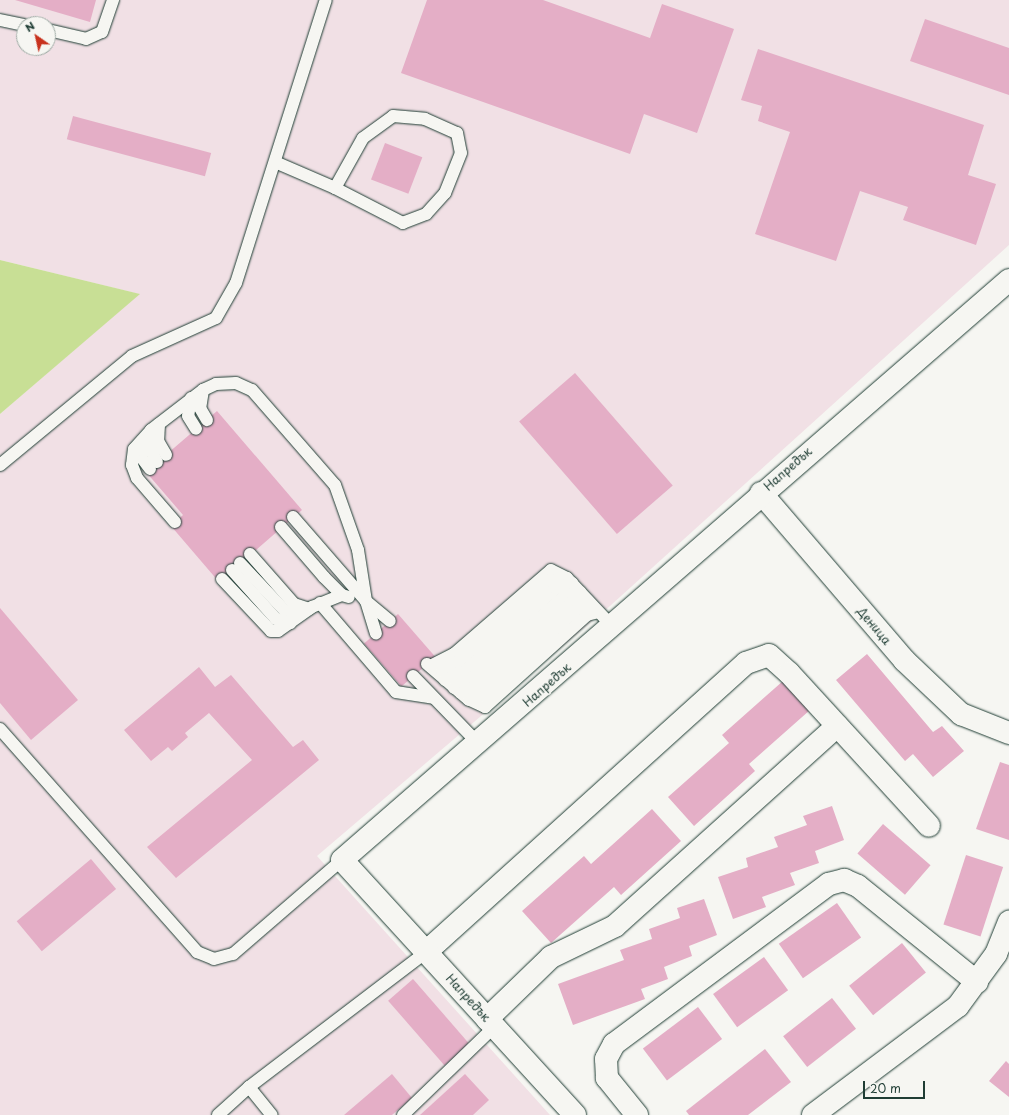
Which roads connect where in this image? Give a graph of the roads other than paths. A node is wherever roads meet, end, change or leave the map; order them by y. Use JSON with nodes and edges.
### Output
{"nodes":[{"id":1,"x":113,"y":0,"type":"edge"},
{"id":2,"x":326,"y":0,"type":"edge"},
{"id":3,"x":0,"y":20,"type":"edge"},
{"id":4,"x":16,"y":23,"type":"edge"},
{"id":5,"x":56,"y":32,"type":"edge"},
{"id":6,"x":275,"y":162,"type":"junction"},
{"id":7,"x":334,"y":188,"type":"junction"},
{"id":8,"x":1009,"y":280,"type":"edge"},
{"id":9,"x":202,"y":390,"type":"junction"},
{"id":10,"x":191,"y":398,"type":"junction"},
{"id":11,"x":207,"y":420,"type":"dead end"},
{"id":12,"x":155,"y":427,"type":"junction"},
{"id":13,"x":196,"y":429,"type":"dead end"},
{"id":14,"x":142,"y":440,"type":"junction"},
{"id":15,"x":0,"y":466,"type":"edge"},
{"id":16,"x":761,"y":493,"type":"junction"},
{"id":17,"x":293,"y":517,"type":"dead end"},
{"id":18,"x":175,"y":522,"type":"dead end"},
{"id":19,"x":281,"y":527,"type":"dead end"},
{"id":20,"x":250,"y":554,"type":"dead end"},
{"id":21,"x":222,"y":579,"type":"dead end"},
{"id":22,"x":342,"y":595,"type":"junction"},
{"id":23,"x":587,"y":600,"type":"junction"},
{"id":24,"x":366,"y":601,"type":"junction"},
{"id":25,"x":320,"y":604,"type":"junction"},
{"id":26,"x":305,"y":612,"type":"junction"},
{"id":27,"x":390,"y":621,"type":"dead end"},
{"id":28,"x":290,"y":623,"type":"junction"},
{"id":29,"x":376,"y":633,"type":"dead end"},
{"id":30,"x":435,"y":671,"type":"junction"},
{"id":31,"x":413,"y":676,"type":"dead end"},
{"id":32,"x":461,"y":694,"type":"junction"},
{"id":33,"x":434,"y":698,"type":"junction"},
{"id":34,"x":837,"y":726,"type":"junction"},
{"id":35,"x":0,"y":729,"type":"edge"},
{"id":36,"x":1009,"y":733,"type":"edge"},
{"id":37,"x":479,"y":744,"type":"junction"},
{"id":38,"x":929,"y":826,"type":"dead end"},
{"id":39,"x":342,"y":860,"type":"junction"},
{"id":40,"x":1009,"y":921,"type":"edge"},
{"id":41,"x":426,"y":952,"type":"junction"},
{"id":42,"x":977,"y":982,"type":"junction"},
{"id":43,"x":491,"y":1023,"type":"junction"},
{"id":44,"x":249,"y":1087,"type":"junction"},
{"id":45,"x":218,"y":1115,"type":"edge"},
{"id":46,"x":272,"y":1115,"type":"edge"},
{"id":47,"x":403,"y":1115,"type":"edge"},
{"id":48,"x":575,"y":1115,"type":"edge"},
{"id":49,"x":637,"y":1115,"type":"edge"},
{"id":50,"x":813,"y":1115,"type":"edge"}],
"edges":[{"from":1,"to":5,"type":"lane"},
{"from":2,"to":6,"type":"lane"},
{"from":3,"to":4,"type":"lane"},
{"from":6,"to":7,"type":"lane"},
{"from":6,"to":15,"type":"lane"},
{"from":7,"to":7,"type":"lane"},
{"from":8,"to":16,"type":"street","name":"Напредък"},
{"from":9,"to":10,"type":"lane"},
{"from":9,"to":11,"type":"lane"},
{"from":9,"to":24,"type":"lane"},
{"from":10,"to":12,"type":"lane"},
{"from":10,"to":13,"type":"lane"},
{"from":12,"to":14,"type":"lane"},
{"from":12,"to":14,"type":"lane"},
{"from":14,"to":18,"type":"lane"},
{"from":16,"to":23,"type":"street","name":"Напредък"},
{"from":16,"to":36,"type":"street","name":"Деница"},
{"from":17,"to":24,"type":"lane"},
{"from":19,"to":22,"type":"lane"},
{"from":20,"to":26,"type":"lane"},
{"from":21,"to":28,"type":"lane"},
{"from":22,"to":24,"type":"lane"},
{"from":22,"to":25,"type":"lane"},
{"from":23,"to":30,"type":"lane"},
{"from":23,"to":30,"type":"lane"},
{"from":23,"to":32,"type":"lane"},
{"from":23,"to":32,"type":"lane"},
{"from":23,"to":37,"type":"street","name":"Напредък"},
{"from":24,"to":27,"type":"lane"},
{"from":24,"to":29,"type":"lane"},
{"from":25,"to":26,"type":"lane"},
{"from":25,"to":33,"type":"lane"},
{"from":26,"to":28,"type":"lane"},
{"from":26,"to":28,"type":"lane"},
{"from":30,"to":32,"type":"lane"},
{"from":31,"to":33,"type":"lane"},
{"from":33,"to":37,"type":"lane"},
{"from":34,"to":38,"type":"street"},
{"from":34,"to":41,"type":"street"},
{"from":34,"to":43,"type":"street"},
{"from":35,"to":39,"type":"lane"},
{"from":37,"to":39,"type":"street","name":"Напредък"},
{"from":39,"to":41,"type":"street","name":"Напредък"},
{"from":40,"to":42,"type":"street"},
{"from":41,"to":43,"type":"street","name":"Напредък"},
{"from":41,"to":44,"type":"lane"},
{"from":42,"to":49,"type":"street"},
{"from":42,"to":50,"type":"street"},
{"from":43,"to":47,"type":"lane"},
{"from":43,"to":48,"type":"street","name":"Напредък"},
{"from":44,"to":45,"type":"lane"},
{"from":44,"to":46,"type":"lane"}]}
